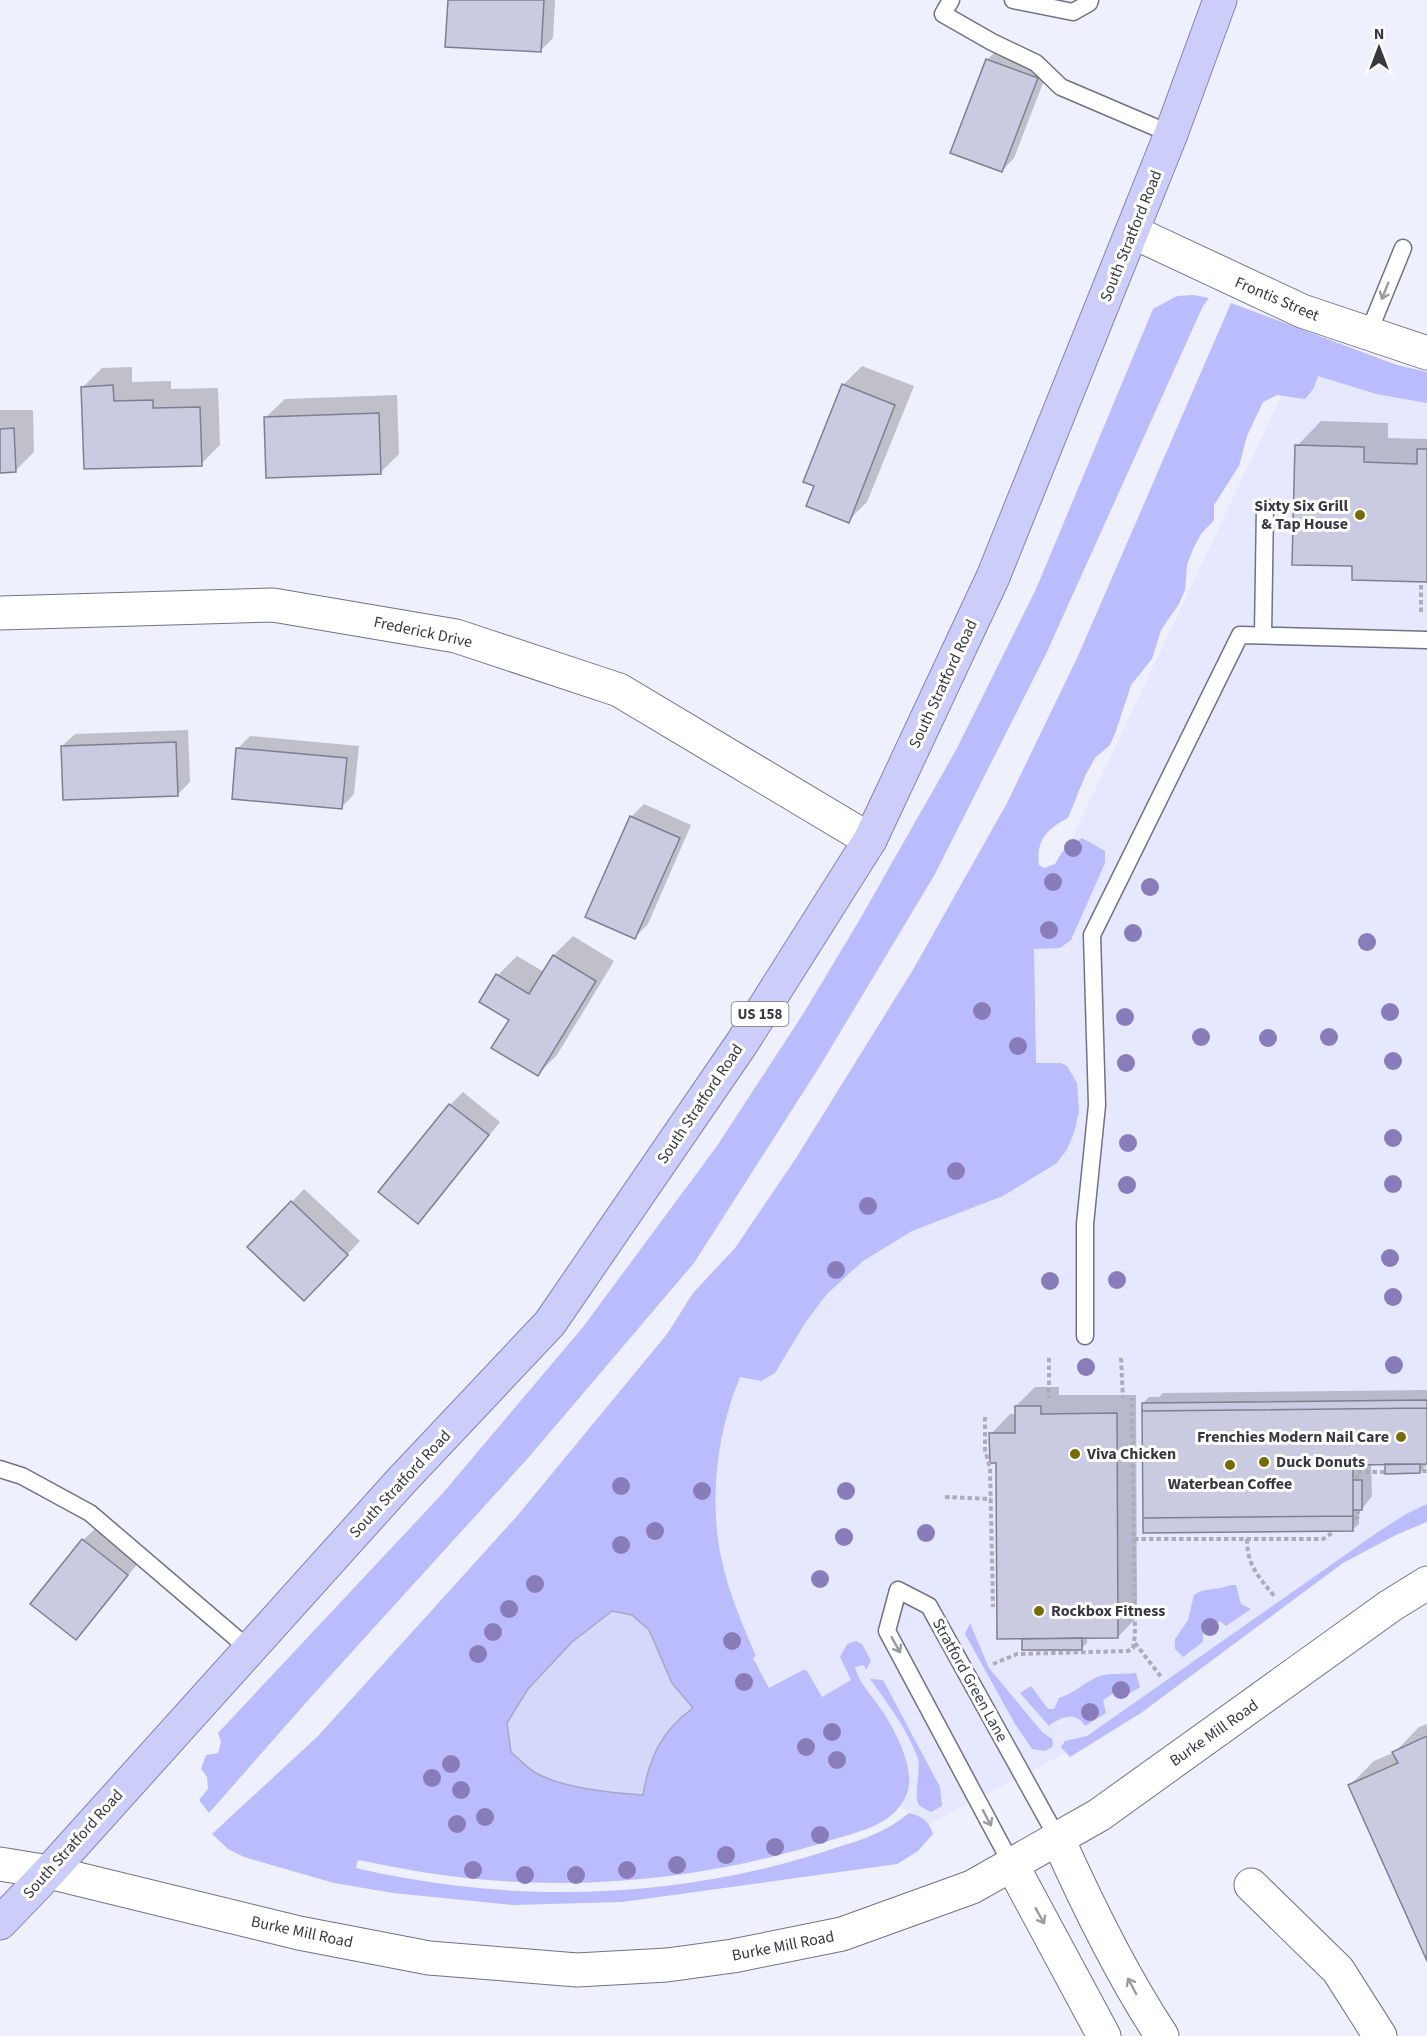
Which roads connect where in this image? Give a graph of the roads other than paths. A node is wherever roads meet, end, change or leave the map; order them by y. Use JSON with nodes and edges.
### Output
{"nodes":[{"id":1,"x":951,"y":0,"type":"edge"},
{"id":2,"x":1013,"y":0,"type":"edge"},
{"id":3,"x":1090,"y":0,"type":"edge"},
{"id":4,"x":1220,"y":0,"type":"edge"},
{"id":5,"x":1172,"y":134,"type":"junction"},
{"id":6,"x":1133,"y":232,"type":"junction"},
{"id":7,"x":1403,"y":248,"type":"dead end"},
{"id":8,"x":1368,"y":334,"type":"junction"},
{"id":9,"x":1427,"y":353,"type":"edge"},
{"id":10,"x":1265,"y":507,"type":"dead end"},
{"id":11,"x":0,"y":613,"type":"edge"},
{"id":12,"x":1263,"y":635,"type":"junction"},
{"id":13,"x":1427,"y":640,"type":"edge"},
{"id":14,"x":870,"y":840,"type":"junction"},
{"id":15,"x":1085,"y":1336,"type":"dead end"},
{"id":16,"x":0,"y":1469,"type":"edge"},
{"id":17,"x":1427,"y":1583,"type":"edge"},
{"id":18,"x":249,"y":1649,"type":"junction"},
{"id":19,"x":1058,"y":1839,"type":"junction"},
{"id":20,"x":0,"y":1864,"type":"edge"},
{"id":21,"x":1012,"y":1865,"type":"junction"},
{"id":22,"x":50,"y":1872,"type":"junction"},
{"id":23,"x":1251,"y":1885,"type":"dead end"},
{"id":24,"x":0,"y":1923,"type":"edge"},
{"id":25,"x":1104,"y":2036,"type":"edge"},
{"id":26,"x":1162,"y":2036,"type":"edge"},
{"id":27,"x":1380,"y":2036,"type":"edge"}],
"edges":[{"from":1,"to":5,"type":"lane"},
{"from":2,"to":3,"type":"lane"},
{"from":4,"to":5,"type":"main road","name":"South Stratford Road","number":"US 158"},
{"from":5,"to":6,"type":"main road","name":"South Stratford Road","number":"US 158"},
{"from":6,"to":8,"type":"street","name":"Frontis Street"},
{"from":6,"to":14,"type":"main road","name":"South Stratford Road","number":"US 158"},
{"from":7,"to":8,"type":"lane","one_way":true},
{"from":8,"to":9,"type":"street","name":"Frontis Street"},
{"from":10,"to":12,"type":"lane"},
{"from":11,"to":14,"type":"street","name":"Frederick Drive"},
{"from":12,"to":13,"type":"lane"},
{"from":12,"to":15,"type":"lane"},
{"from":14,"to":18,"type":"main road","name":"South Stratford Road","number":"US 158"},
{"from":16,"to":18,"type":"lane"},
{"from":17,"to":19,"type":"street","name":"Burke Mill Road"},
{"from":18,"to":22,"type":"main road","name":"South Stratford Road","number":"US 158"},
{"from":19,"to":21,"type":"street","name":"Burke Mill Road"},
{"from":19,"to":21,"type":"lane","name":"Stratford Green Lane","one_way":true},
{"from":26,"to":19,"type":"street","name":"Stratford Green Lane","one_way":true},
{"from":20,"to":22,"type":"street","name":"Burke Mill Road"},
{"from":21,"to":22,"type":"street","name":"Burke Mill Road"},
{"from":21,"to":25,"type":"street","name":"Stratford Green Lane","one_way":true},
{"from":22,"to":24,"type":"main road","name":"South Stratford Road","number":"US 158"},
{"from":23,"to":27,"type":"street"}]}
